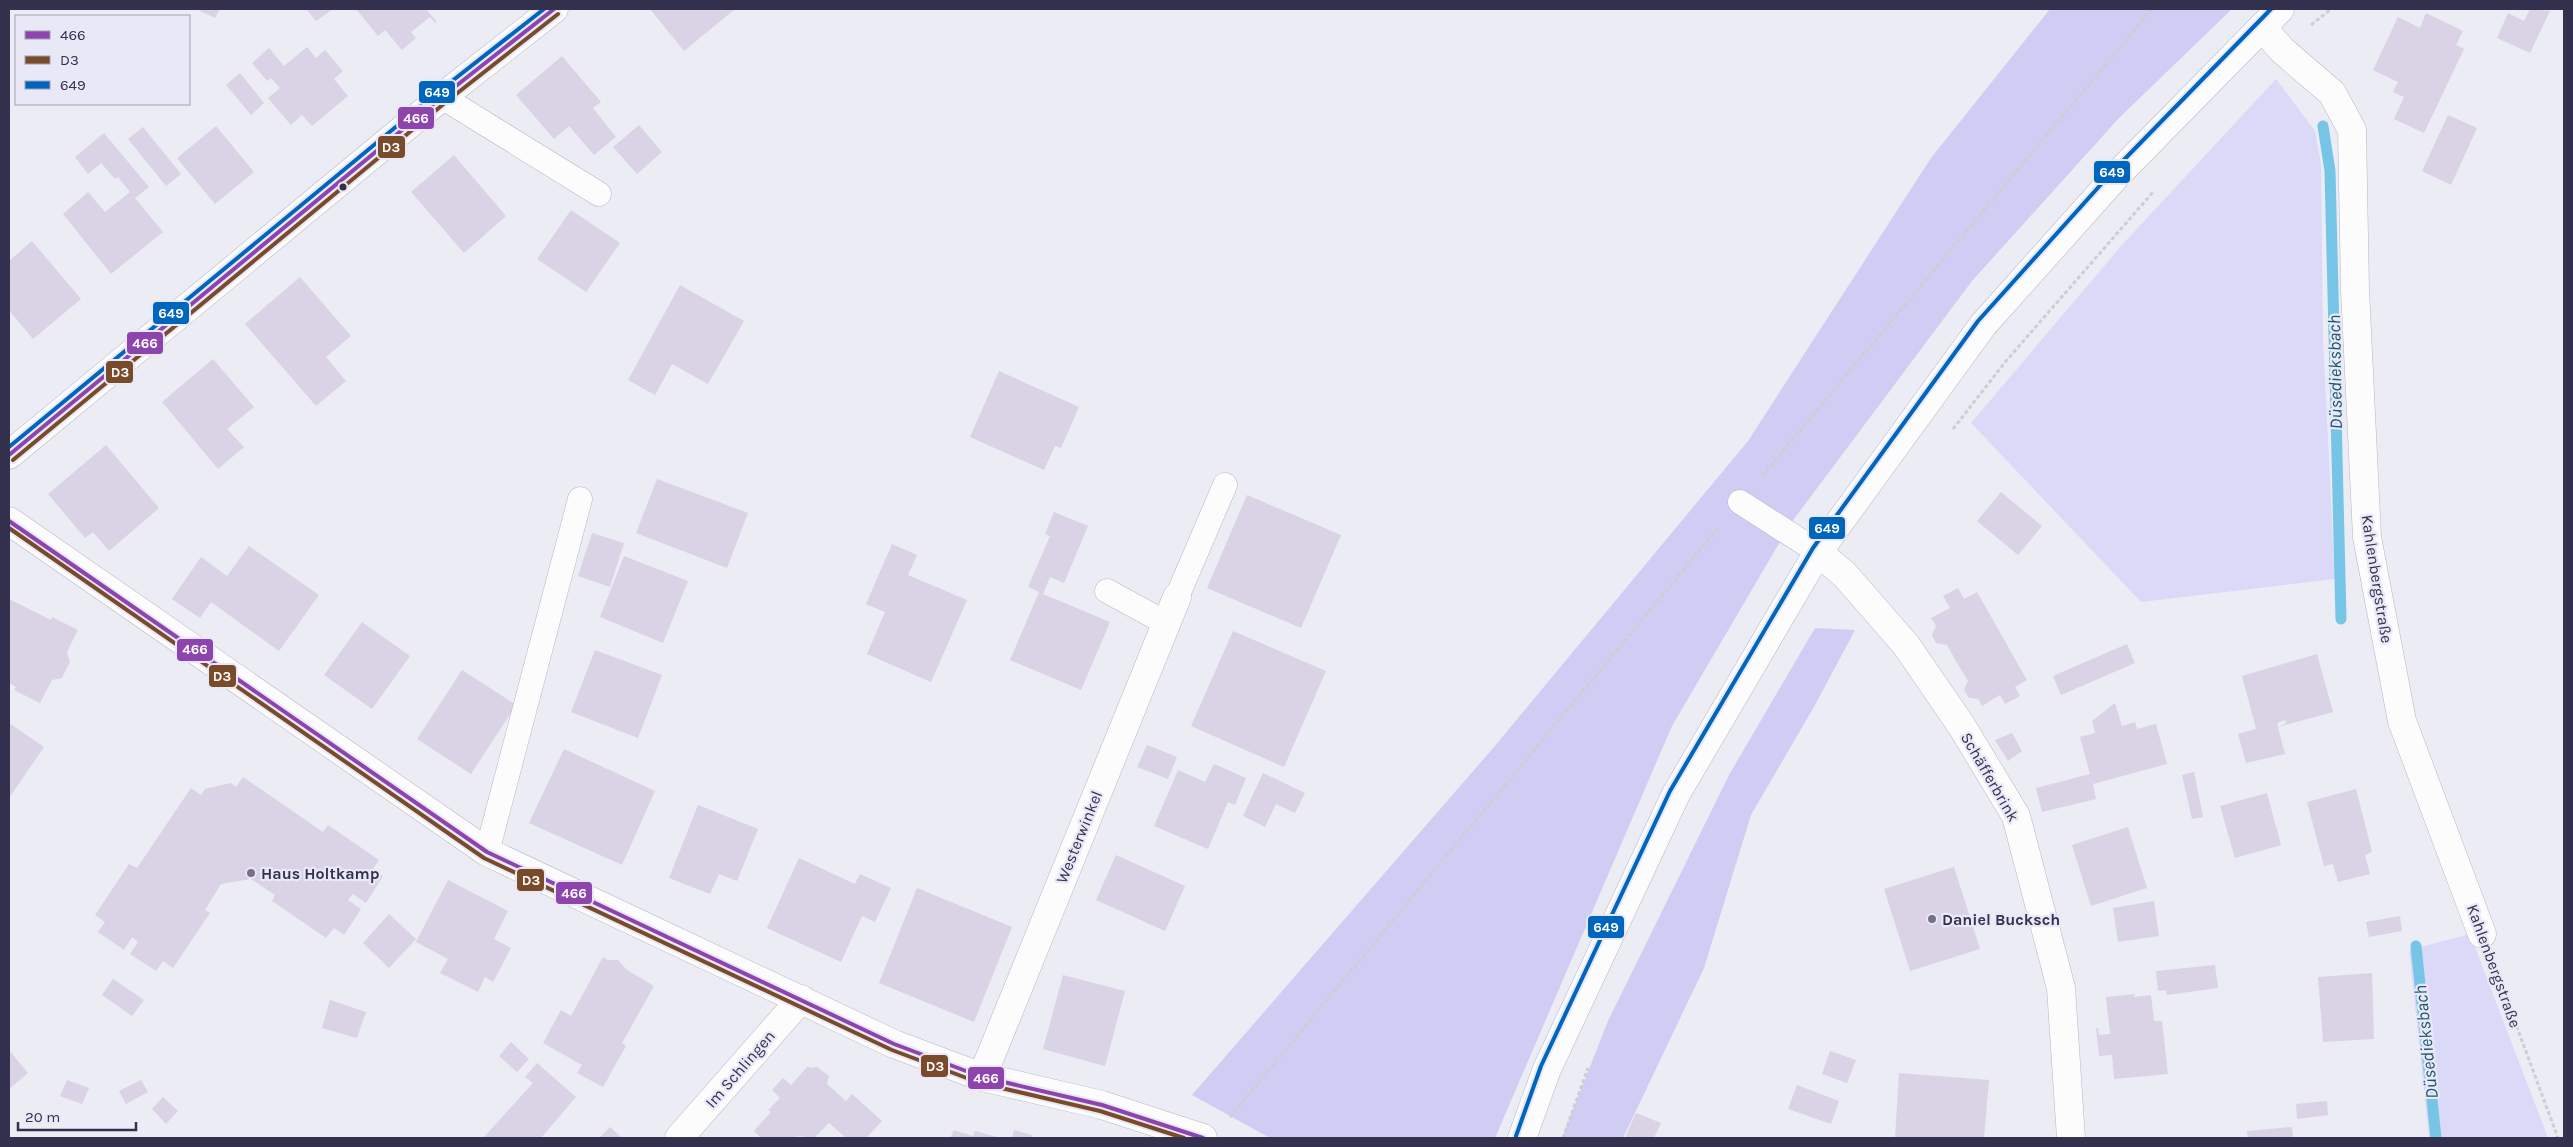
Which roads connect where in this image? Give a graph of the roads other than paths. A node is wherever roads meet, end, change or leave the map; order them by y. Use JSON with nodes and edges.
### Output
{"nodes":[{"id":1,"x":554,"y":9,"type":"edge"},
{"id":2,"x":2271,"y":18,"type":"edge"},
{"id":3,"x":442,"y":97,"type":"junction"},
{"id":4,"x":598,"y":194,"type":"dead end"},
{"id":5,"x":9,"y":455,"type":"edge"},
{"id":6,"x":1225,"y":486,"type":"dead end"},
{"id":7,"x":580,"y":499,"type":"dead end"},
{"id":8,"x":1740,"y":502,"type":"road end"},
{"id":9,"x":9,"y":522,"type":"edge"},
{"id":10,"x":1818,"y":552,"type":"junction"},
{"id":11,"x":1107,"y":591,"type":"dead end"},
{"id":12,"x":1177,"y":597,"type":"joint"},
{"id":13,"x":1166,"y":623,"type":"junction"},
{"id":14,"x":487,"y":852,"type":"junction"},
{"id":15,"x":2482,"y":934,"type":"road end"},
{"id":16,"x":801,"y":999,"type":"junction"},
{"id":17,"x":982,"y":1077,"type":"junction"},
{"id":18,"x":1214,"y":1131,"type":"edge"},
{"id":19,"x":679,"y":1138,"type":"edge"},
{"id":20,"x":1522,"y":1138,"type":"edge"},
{"id":21,"x":2071,"y":1138,"type":"edge"}],
"edges":[{"from":1,"to":3,"type":"street"},
{"from":2,"to":10,"type":"street"},
{"from":2,"to":15,"type":"street","name":"Kahlenbergstraße"},
{"from":3,"to":4,"type":"lane"},
{"from":3,"to":5,"type":"street"},
{"from":6,"to":12,"type":"lane"},
{"from":7,"to":14,"type":"lane"},
{"from":8,"to":10,"type":"lane"},
{"from":9,"to":14,"type":"street"},
{"from":10,"to":20,"type":"street"},
{"from":10,"to":21,"type":"street","name":"Schäfferbrink"},
{"from":11,"to":13,"type":"lane"},
{"from":12,"to":13,"type":"street","name":"Westerwinkel"},
{"from":13,"to":17,"type":"street","name":"Westerwinkel"},
{"from":14,"to":16,"type":"street"},
{"from":16,"to":17,"type":"street"},
{"from":16,"to":19,"type":"street","name":"Im Schlingen"},
{"from":17,"to":18,"type":"street"}]}
